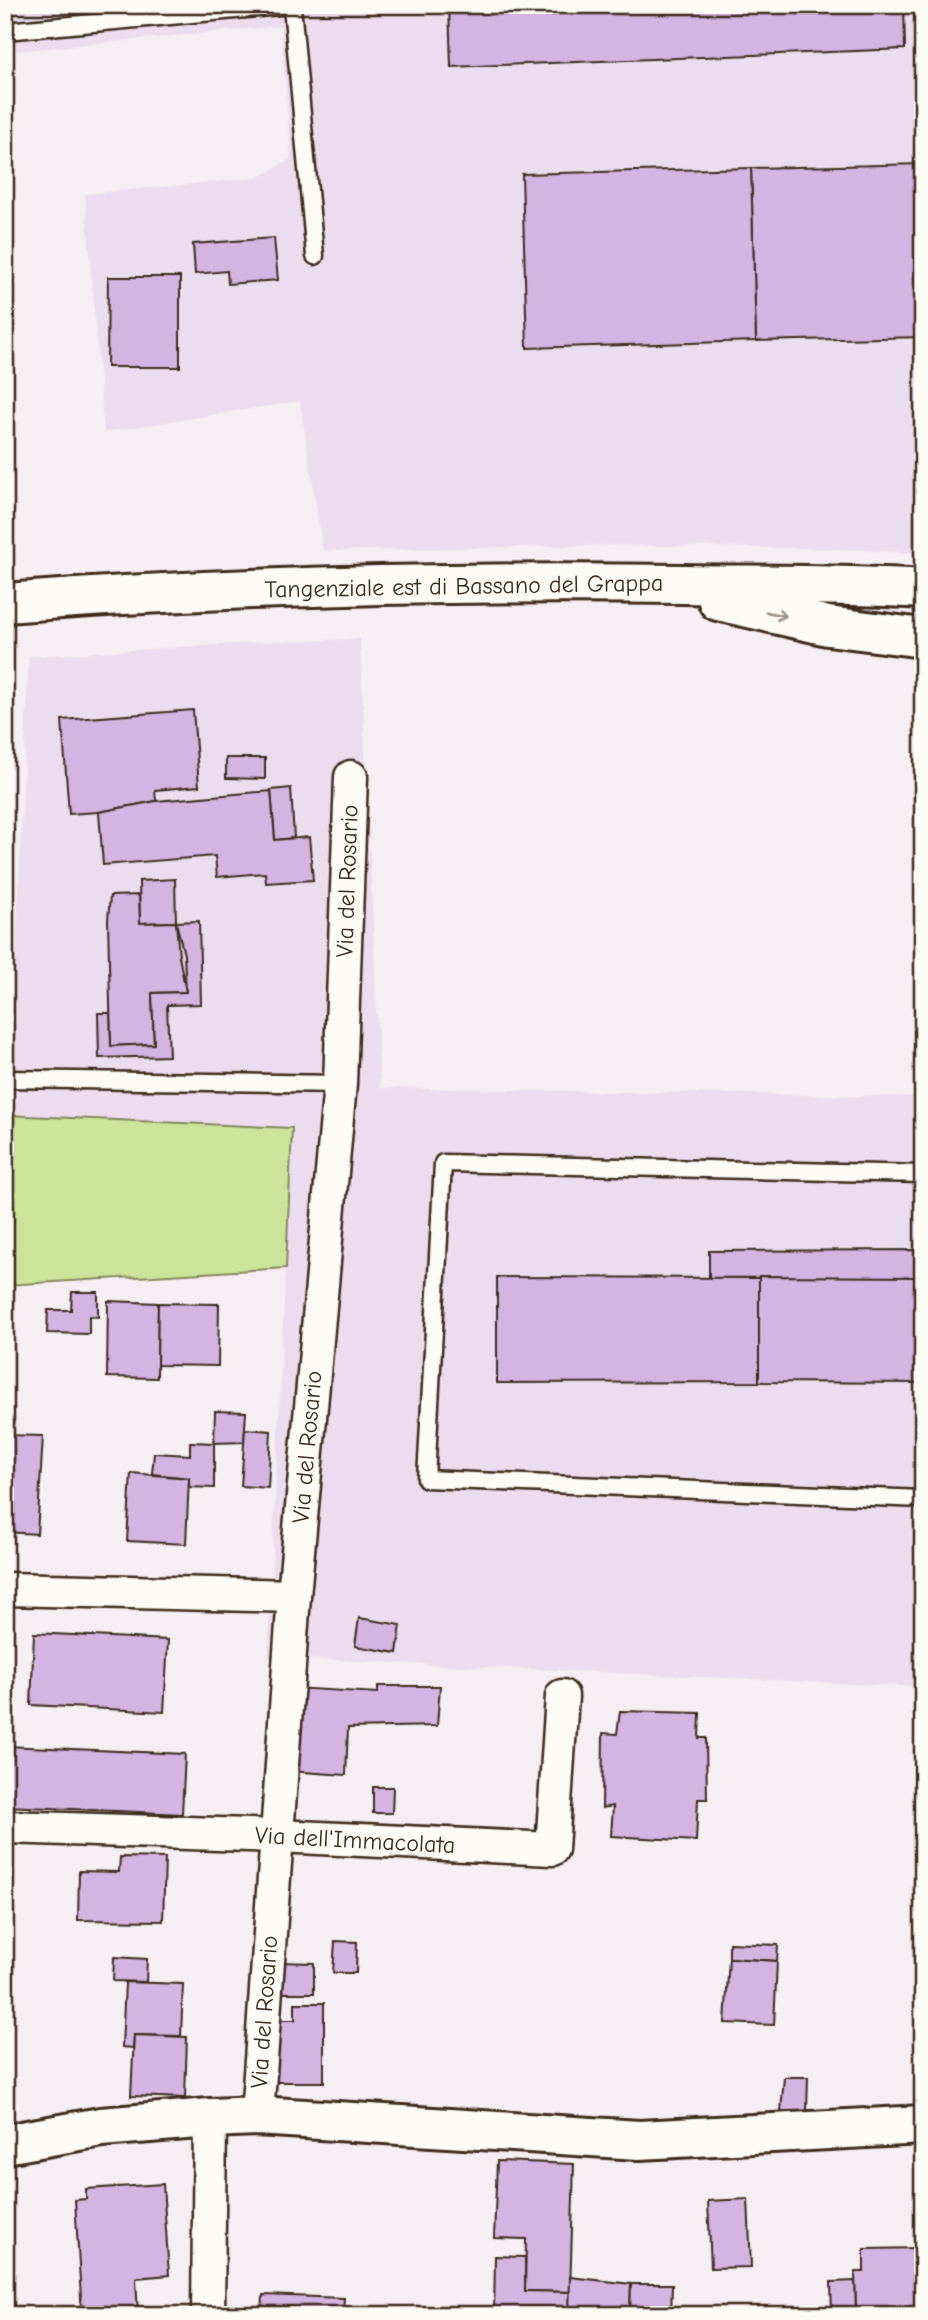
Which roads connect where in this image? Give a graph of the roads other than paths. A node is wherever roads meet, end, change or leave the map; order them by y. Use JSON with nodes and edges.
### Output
{"nodes":[{"id":1,"x":292,"y":5,"type":"edge"},
{"id":2,"x":5,"y":31,"type":"edge"},
{"id":3,"x":315,"y":256,"type":"dead end"},
{"id":4,"x":638,"y":584,"type":"junction"},
{"id":5,"x":923,"y":589,"type":"edge"},
{"id":6,"x":5,"y":604,"type":"edge"},
{"id":7,"x":923,"y":638,"type":"edge"},
{"id":8,"x":351,"y":777,"type":"dead end"},
{"id":9,"x":5,"y":1079,"type":"edge"},
{"id":10,"x":340,"y":1084,"type":"junction"},
{"id":11,"x":923,"y":1174,"type":"edge"},
{"id":12,"x":923,"y":1499,"type":"edge"},
{"id":13,"x":5,"y":1589,"type":"edge"},
{"id":14,"x":294,"y":1596,"type":"junction"},
{"id":15,"x":562,"y":1696,"type":"dead end"},
{"id":16,"x":5,"y":1827,"type":"edge"},
{"id":17,"x":277,"y":1836,"type":"junction"},
{"id":18,"x":257,"y":2116,"type":"junction"},
{"id":19,"x":210,"y":2118,"type":"junction"},
{"id":20,"x":923,"y":2125,"type":"edge"},
{"id":21,"x":5,"y":2144,"type":"edge"},
{"id":22,"x":208,"y":2315,"type":"edge"}],
"edges":[{"from":1,"to":2,"type":"lane"},
{"from":1,"to":3,"type":"lane"},
{"from":4,"to":5,"type":"main road","name":"Tangenziale est di Bassano del Grappa"},
{"from":4,"to":6,"type":"main road","name":"Tangenziale est di Bassano del Grappa"},
{"from":4,"to":7,"type":"main road","one_way":true},
{"from":8,"to":10,"type":"street","name":"Via del Rosario"},
{"from":9,"to":10,"type":"lane"},
{"from":10,"to":14,"type":"street","name":"Via del Rosario"},
{"from":11,"to":12,"type":"lane"},
{"from":13,"to":14,"type":"street"},
{"from":14,"to":17,"type":"street","name":"Via del Rosario"},
{"from":15,"to":17,"type":"street","name":"Via dell'Immacolata"},
{"from":16,"to":17,"type":"street","name":"Via dell'Immacolata"},
{"from":17,"to":18,"type":"street","name":"Via del Rosario"},
{"from":18,"to":19,"type":"main road","name":"Via del Rosario"},
{"from":18,"to":20,"type":"main road","name":"Via del Rosario"},
{"from":19,"to":21,"type":"main road","name":"Via del Rosario"},
{"from":19,"to":22,"type":"street"}]}
